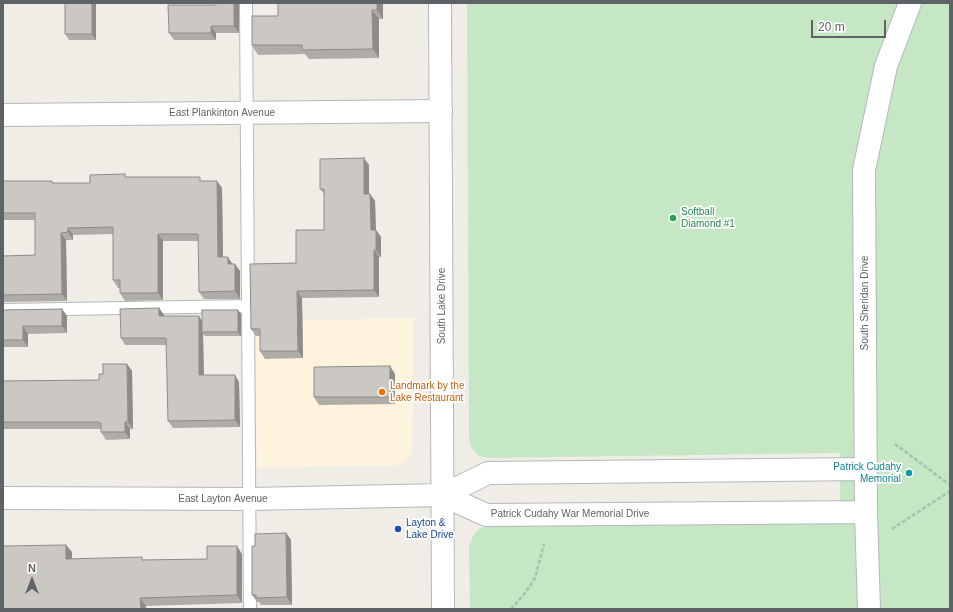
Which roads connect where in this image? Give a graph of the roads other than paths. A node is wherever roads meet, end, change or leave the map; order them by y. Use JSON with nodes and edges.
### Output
{"nodes":[{"id":1,"x":246,"y":3,"type":"edge"},
{"id":2,"x":440,"y":3,"type":"edge"},
{"id":3,"x":910,"y":3,"type":"edge"},
{"id":4,"x":440,"y":111,"type":"junction"},
{"id":5,"x":247,"y":113,"type":"junction"},
{"id":6,"x":3,"y":115,"type":"edge"},
{"id":7,"x":248,"y":306,"type":"junction"},
{"id":8,"x":3,"y":310,"type":"edge"},
{"id":9,"x":866,"y":469,"type":"junction"},
{"id":10,"x":443,"y":495,"type":"junction"},
{"id":11,"x":3,"y":498,"type":"edge"},
{"id":12,"x":250,"y":499,"type":"junction"},
{"id":13,"x":866,"y":512,"type":"junction"},
{"id":14,"x":250,"y":609,"type":"edge"},
{"id":15,"x":443,"y":609,"type":"edge"},
{"id":16,"x":869,"y":609,"type":"edge"}],
"edges":[{"from":1,"to":5,"type":"lane"},
{"from":2,"to":4,"type":"street","name":"South Lake Drive"},
{"from":3,"to":9,"type":"street","name":"South Sheridan Drive"},
{"from":4,"to":5,"type":"street","name":"East Plankinton Avenue"},
{"from":4,"to":10,"type":"street","name":"South Lake Drive"},
{"from":5,"to":6,"type":"street","name":"East Plankinton Avenue"},
{"from":5,"to":7,"type":"lane"},
{"from":7,"to":8,"type":"lane"},
{"from":7,"to":12,"type":"lane"},
{"from":9,"to":10,"type":"street"},
{"from":9,"to":13,"type":"street","name":"South Sheridan Drive"},
{"from":10,"to":12,"type":"street","name":"East Layton Avenue"},
{"from":10,"to":13,"type":"street","name":"Patrick Cudahy War Memorial Drive"},
{"from":10,"to":15,"type":"street","name":"South Lake Drive"},
{"from":11,"to":12,"type":"street","name":"East Layton Avenue"},
{"from":12,"to":14,"type":"lane"},
{"from":13,"to":16,"type":"street","name":"South Sheridan Drive"}]}
